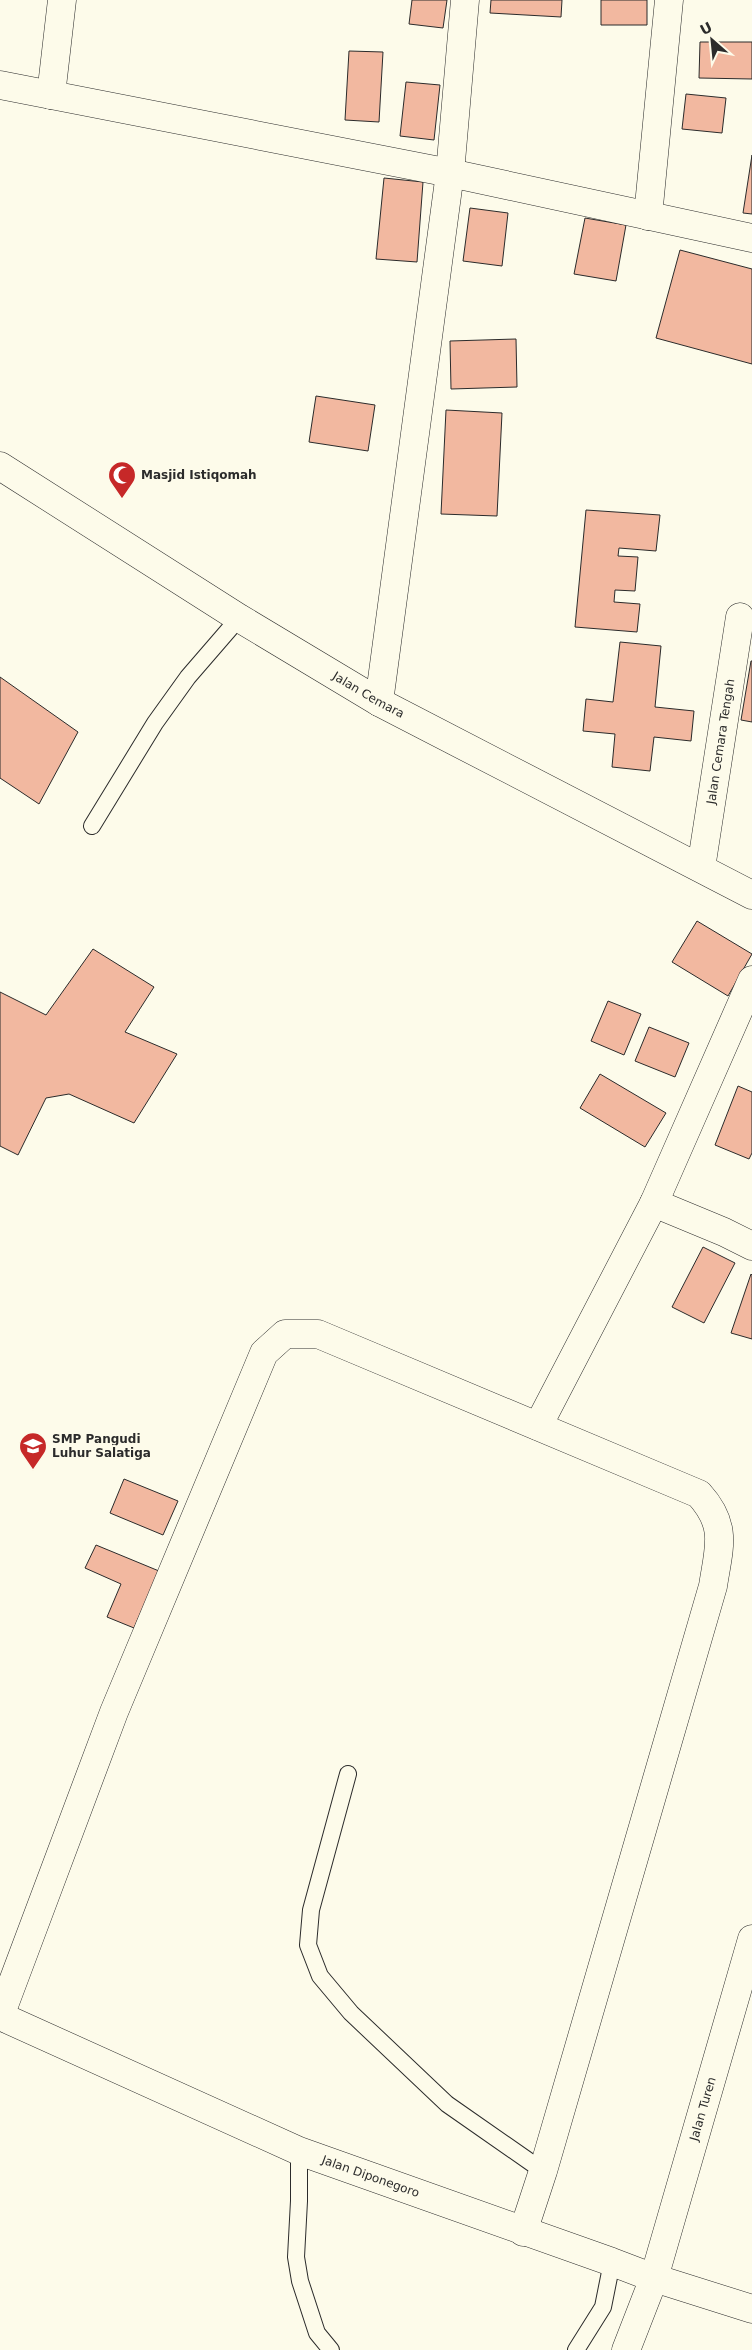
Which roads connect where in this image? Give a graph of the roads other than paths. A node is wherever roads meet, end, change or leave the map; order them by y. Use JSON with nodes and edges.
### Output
{"nodes":[{"id":1,"x":62,"y":0,"type":"edge"},
{"id":2,"x":466,"y":0,"type":"edge"},
{"id":3,"x":669,"y":0,"type":"edge"},
{"id":4,"x":0,"y":84,"type":"edge"},
{"id":5,"x":51,"y":95,"type":"junction"},
{"id":6,"x":450,"y":173,"type":"junction"},
{"id":7,"x":648,"y":216,"type":"junction"},
{"id":8,"x":752,"y":238,"type":"edge"},
{"id":9,"x":0,"y":466,"type":"edge"},
{"id":10,"x":740,"y":617,"type":"dead end"},
{"id":11,"x":239,"y":618,"type":"junction"},
{"id":12,"x":379,"y":702,"type":"junction"},
{"id":13,"x":92,"y":826,"type":"dead end"},
{"id":14,"x":701,"y":868,"type":"junction"},
{"id":15,"x":752,"y":895,"type":"edge"},
{"id":16,"x":752,"y":980,"type":"edge"},
{"id":17,"x":654,"y":1203,"type":"junction"},
{"id":18,"x":752,"y":1246,"type":"edge"},
{"id":19,"x":538,"y":1426,"type":"junction"},
{"id":20,"x":348,"y":1774,"type":"dead end"},
{"id":21,"x":752,"y":1939,"type":"edge"},
{"id":22,"x":0,"y":2016,"type":"edge"},
{"id":23,"x":299,"y":2151,"type":"junction"},
{"id":24,"x":543,"y":2171,"type":"junction"},
{"id":25,"x":523,"y":2232,"type":"junction"},
{"id":26,"x":612,"y":2262,"type":"junction"},
{"id":27,"x":654,"y":2278,"type":"junction"},
{"id":28,"x":752,"y":2309,"type":"edge"},
{"id":29,"x":331,"y":2350,"type":"edge"},
{"id":30,"x":576,"y":2350,"type":"edge"},
{"id":31,"x":626,"y":2350,"type":"edge"}],
"edges":[{"from":1,"to":5,"type":"street"},
{"from":2,"to":6,"type":"street"},
{"from":3,"to":7,"type":"street"},
{"from":4,"to":5,"type":"street"},
{"from":5,"to":6,"type":"street"},
{"from":6,"to":7,"type":"street"},
{"from":6,"to":12,"type":"street"},
{"from":7,"to":8,"type":"street"},
{"from":9,"to":11,"type":"street","name":"Jalan Cemara"},
{"from":10,"to":14,"type":"street","name":"Jalan Cemara Tengah"},
{"from":11,"to":12,"type":"street","name":"Jalan Cemara"},
{"from":11,"to":13,"type":"lane"},
{"from":12,"to":14,"type":"street","name":"Jalan Cemara"},
{"from":14,"to":15,"type":"street","name":"Jalan Cemara"},
{"from":16,"to":17,"type":"street"},
{"from":17,"to":18,"type":"street"},
{"from":17,"to":19,"type":"street"},
{"from":19,"to":22,"type":"street"},
{"from":19,"to":24,"type":"street"},
{"from":20,"to":24,"type":"lane"},
{"from":21,"to":27,"type":"street","name":"Jalan Turen"},
{"from":22,"to":23,"type":"street","name":"Jalan Diponegoro"},
{"from":23,"to":25,"type":"street","name":"Jalan Diponegoro"},
{"from":23,"to":29,"type":"lane"},
{"from":24,"to":25,"type":"street"},
{"from":25,"to":26,"type":"street","name":"Jalan Diponegoro"},
{"from":26,"to":27,"type":"street","name":"Jalan Diponegoro"},
{"from":26,"to":30,"type":"lane"},
{"from":27,"to":28,"type":"street","name":"Jalan Diponegoro"},
{"from":27,"to":31,"type":"street","name":"Jalan Turen"}]}
